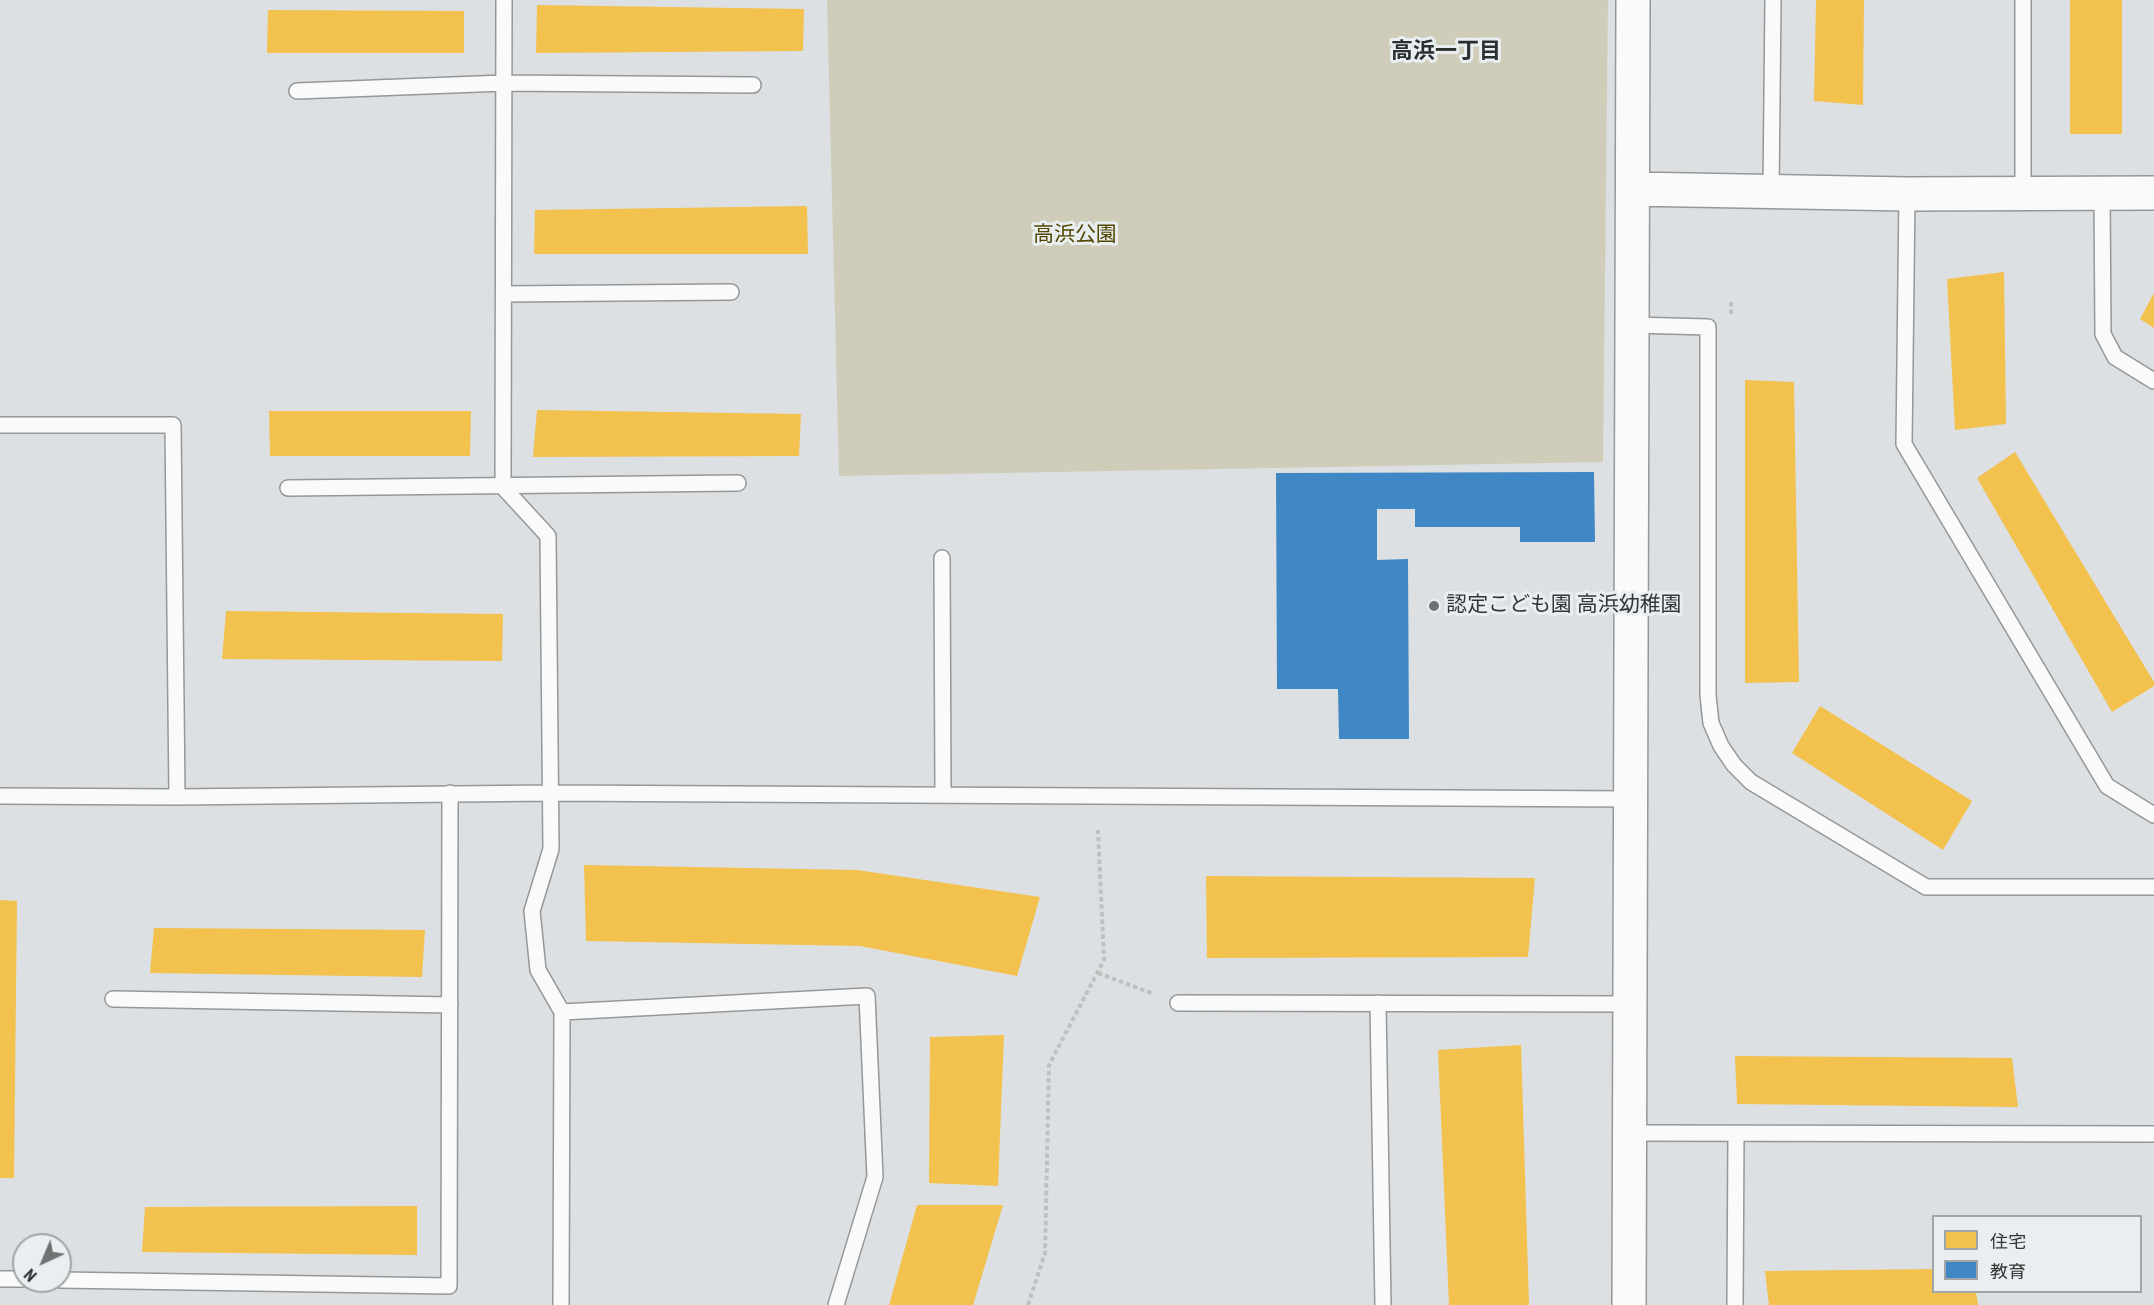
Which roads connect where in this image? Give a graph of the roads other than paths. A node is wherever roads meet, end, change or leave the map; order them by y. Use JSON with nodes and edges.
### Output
{"nodes":[{"id":1,"x":504,"y":0,"type":"edge"},
{"id":2,"x":1633,"y":0,"type":"edge"},
{"id":3,"x":1773,"y":0,"type":"edge"},
{"id":4,"x":2023,"y":0,"type":"edge"},
{"id":5,"x":504,"y":83,"type":"junction"},
{"id":6,"x":753,"y":85,"type":"dead end"},
{"id":7,"x":297,"y":92,"type":"dead end"},
{"id":8,"x":1633,"y":189,"type":"junction"},
{"id":9,"x":1771,"y":192,"type":"junction"},
{"id":10,"x":2154,"y":193,"type":"edge"},
{"id":11,"x":1907,"y":194,"type":"junction"},
{"id":12,"x":2023,"y":194,"type":"junction"},
{"id":13,"x":2102,"y":194,"type":"junction"},
{"id":14,"x":731,"y":292,"type":"dead end"},
{"id":15,"x":504,"y":294,"type":"junction"},
{"id":16,"x":1633,"y":325,"type":"junction"},
{"id":17,"x":2154,"y":381,"type":"edge"},
{"id":18,"x":0,"y":425,"type":"edge"},
{"id":19,"x":738,"y":483,"type":"dead end"},
{"id":20,"x":503,"y":487,"type":"junction"},
{"id":21,"x":288,"y":488,"type":"dead end"},
{"id":22,"x":942,"y":558,"type":"dead end"},
{"id":23,"x":450,"y":793,"type":"junction"},
{"id":24,"x":549,"y":793,"type":"junction"},
{"id":25,"x":943,"y":795,"type":"junction"},
{"id":26,"x":0,"y":796,"type":"edge"},
{"id":27,"x":177,"y":797,"type":"junction"},
{"id":28,"x":1629,"y":799,"type":"junction"},
{"id":29,"x":2154,"y":814,"type":"edge"},
{"id":30,"x":2154,"y":887,"type":"edge"},
{"id":31,"x":113,"y":999,"type":"dead end"},
{"id":32,"x":1178,"y":1003,"type":"road end"},
{"id":33,"x":1378,"y":1004,"type":"junction"},
{"id":34,"x":1630,"y":1004,"type":"junction"},
{"id":35,"x":450,"y":1005,"type":"junction"},
{"id":36,"x":562,"y":1012,"type":"junction"},
{"id":37,"x":1630,"y":1133,"type":"junction"},
{"id":38,"x":1736,"y":1134,"type":"junction"},
{"id":39,"x":2154,"y":1134,"type":"edge"},
{"id":40,"x":72,"y":1280,"type":"edge"},
{"id":41,"x":561,"y":1305,"type":"edge"},
{"id":42,"x":836,"y":1305,"type":"edge"},
{"id":43,"x":1383,"y":1305,"type":"edge"},
{"id":44,"x":1629,"y":1305,"type":"edge"},
{"id":45,"x":1735,"y":1305,"type":"edge"}],
"edges":[{"from":1,"to":5,"type":"lane"},
{"from":2,"to":8,"type":"street"},
{"from":3,"to":9,"type":"lane"},
{"from":4,"to":12,"type":"lane"},
{"from":5,"to":6,"type":"lane"},
{"from":5,"to":7,"type":"lane"},
{"from":5,"to":15,"type":"lane"},
{"from":8,"to":9,"type":"street"},
{"from":8,"to":16,"type":"street"},
{"from":9,"to":11,"type":"street"},
{"from":10,"to":13,"type":"street"},
{"from":11,"to":12,"type":"street"},
{"from":11,"to":29,"type":"lane"},
{"from":12,"to":13,"type":"street"},
{"from":13,"to":17,"type":"lane"},
{"from":14,"to":15,"type":"lane"},
{"from":15,"to":20,"type":"lane"},
{"from":16,"to":28,"type":"street"},
{"from":16,"to":30,"type":"lane"},
{"from":18,"to":27,"type":"lane"},
{"from":19,"to":20,"type":"lane"},
{"from":20,"to":21,"type":"lane"},
{"from":20,"to":24,"type":"lane"},
{"from":22,"to":25,"type":"lane"},
{"from":23,"to":24,"type":"lane"},
{"from":23,"to":27,"type":"lane"},
{"from":23,"to":35,"type":"lane"},
{"from":24,"to":25,"type":"lane"},
{"from":24,"to":36,"type":"lane"},
{"from":25,"to":28,"type":"lane"},
{"from":26,"to":27,"type":"lane"},
{"from":28,"to":34,"type":"street"},
{"from":31,"to":35,"type":"lane"},
{"from":32,"to":33,"type":"lane"},
{"from":33,"to":34,"type":"lane"},
{"from":33,"to":43,"type":"lane"},
{"from":34,"to":37,"type":"street"},
{"from":35,"to":40,"type":"lane"},
{"from":36,"to":41,"type":"lane"},
{"from":36,"to":42,"type":"lane"},
{"from":37,"to":38,"type":"lane"},
{"from":37,"to":44,"type":"street"},
{"from":38,"to":39,"type":"lane"},
{"from":38,"to":45,"type":"lane"}]}
